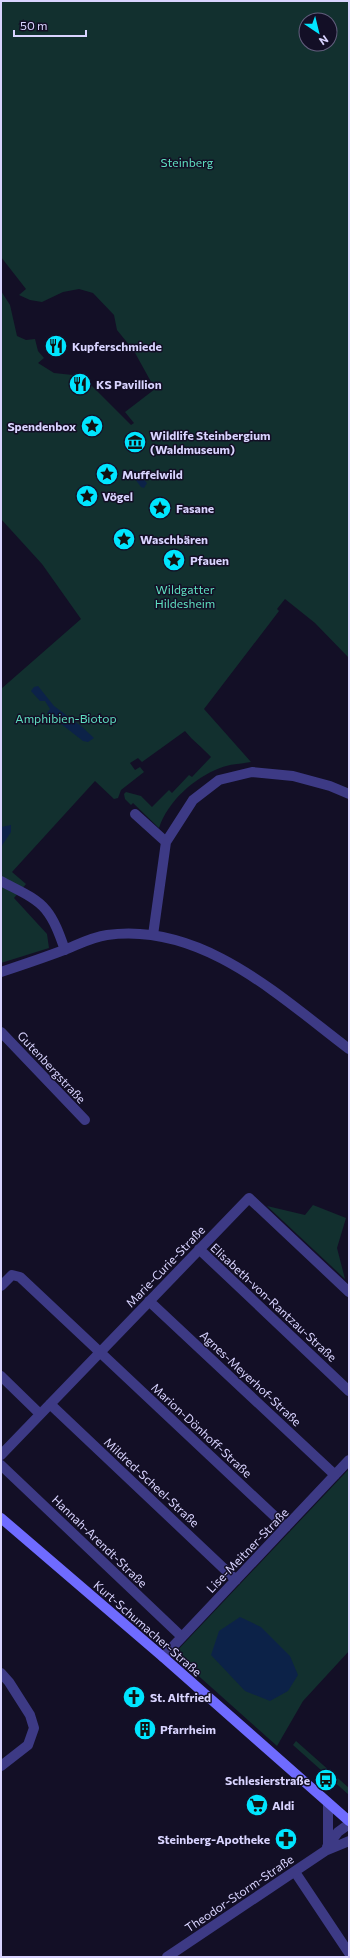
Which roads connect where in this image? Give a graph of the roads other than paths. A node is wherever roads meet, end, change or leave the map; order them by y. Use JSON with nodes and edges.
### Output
{"nodes":[{"id":1,"x":349,"y":794,"type":"edge"},
{"id":2,"x":135,"y":814,"type":"dead end"},
{"id":3,"x":166,"y":842,"type":"junction"},
{"id":4,"x":1,"y":881,"type":"edge"},
{"id":5,"x":154,"y":935,"type":"junction"},
{"id":6,"x":65,"y":950,"type":"junction"},
{"id":7,"x":1,"y":972,"type":"edge"},
{"id":8,"x":1,"y":1032,"type":"edge"},
{"id":9,"x":349,"y":1049,"type":"edge"},
{"id":10,"x":85,"y":1120,"type":"dead end"},
{"id":11,"x":199,"y":1249,"type":"junction"},
{"id":12,"x":1,"y":1286,"type":"edge"},
{"id":13,"x":349,"y":1292,"type":"edge"},
{"id":14,"x":150,"y":1301,"type":"junction"},
{"id":15,"x":100,"y":1353,"type":"junction"},
{"id":16,"x":1,"y":1376,"type":"edge"},
{"id":17,"x":349,"y":1391,"type":"edge"},
{"id":18,"x":50,"y":1404,"type":"junction"},
{"id":19,"x":40,"y":1414,"type":"junction"},
{"id":20,"x":1,"y":1455,"type":"edge"},
{"id":21,"x":349,"y":1460,"type":"edge"},
{"id":22,"x":1,"y":1465,"type":"edge"},
{"id":23,"x":335,"y":1475,"type":"junction"},
{"id":24,"x":1,"y":1518,"type":"edge"},
{"id":25,"x":286,"y":1527,"type":"junction"},
{"id":26,"x":236,"y":1580,"type":"junction"},
{"id":27,"x":182,"y":1636,"type":"junction"},
{"id":28,"x":163,"y":1657,"type":"junction"},
{"id":29,"x":1,"y":1673,"type":"edge"},
{"id":30,"x":1,"y":1766,"type":"edge"},
{"id":31,"x":328,"y":1803,"type":"junction"},
{"id":32,"x":349,"y":1823,"type":"edge"},
{"id":33,"x":349,"y":1841,"type":"edge"},
{"id":34,"x":326,"y":1848,"type":"junction"},
{"id":35,"x":295,"y":1872,"type":"junction"},
{"id":36,"x":349,"y":1953,"type":"edge"},
{"id":37,"x":167,"y":1957,"type":"edge"}],
"edges":[{"from":1,"to":3,"type":"street"},
{"from":2,"to":3,"type":"street"},
{"from":3,"to":5,"type":"street"},
{"from":4,"to":6,"type":"street"},
{"from":5,"to":6,"type":"street"},
{"from":5,"to":9,"type":"street"},
{"from":6,"to":7,"type":"street"},
{"from":8,"to":10,"type":"street","name":"Gutenbergstraße"},
{"from":11,"to":13,"type":"street","name":"Marie-Curie-Straße"},
{"from":11,"to":14,"type":"street","name":"Marie-Curie-Straße"},
{"from":11,"to":17,"type":"street","name":"Elisabeth-von-Rantzau-Straße"},
{"from":12,"to":15,"type":"street"},
{"from":14,"to":15,"type":"street","name":"Marie-Curie-Straße"},
{"from":14,"to":23,"type":"street","name":"Agnes-Meyerhof-Straße"},
{"from":15,"to":18,"type":"street","name":"Marie-Curie-Straße"},
{"from":15,"to":25,"type":"street","name":"Marion-Dönhoff-Straße"},
{"from":16,"to":19,"type":"street"},
{"from":18,"to":19,"type":"street","name":"Marie-Curie-Straße"},
{"from":18,"to":26,"type":"street","name":"Mildred-Scheel-Straße"},
{"from":19,"to":20,"type":"street","name":"Marie-Curie-Straße"},
{"from":21,"to":23,"type":"street","name":"Lise-Meitner-Straße"},
{"from":22,"to":27,"type":"street","name":"Hannah-Arendt-Straße"},
{"from":23,"to":25,"type":"street","name":"Lise-Meitner-Straße"},
{"from":24,"to":28,"type":"main road","name":"Kurt-Schumacher-Straße"},
{"from":25,"to":26,"type":"street","name":"Lise-Meitner-Straße"},
{"from":26,"to":27,"type":"street","name":"Lise-Meitner-Straße"},
{"from":27,"to":28,"type":"street","name":"Lise-Meitner-Straße"},
{"from":28,"to":31,"type":"main road","name":"Kurt-Schumacher-Straße"},
{"from":29,"to":30,"type":"street"},
{"from":31,"to":32,"type":"main road","name":"Kurt-Schumacher-Straße"},
{"from":31,"to":34,"type":"street"},
{"from":32,"to":34,"type":"street","name":"Theodor-Storm-Straße"},
{"from":33,"to":34,"type":"street","name":"Theodor-Storm-Straße"},
{"from":34,"to":35,"type":"street","name":"Theodor-Storm-Straße"},
{"from":35,"to":36,"type":"street"},
{"from":35,"to":37,"type":"street","name":"Theodor-Storm-Straße"}]}
